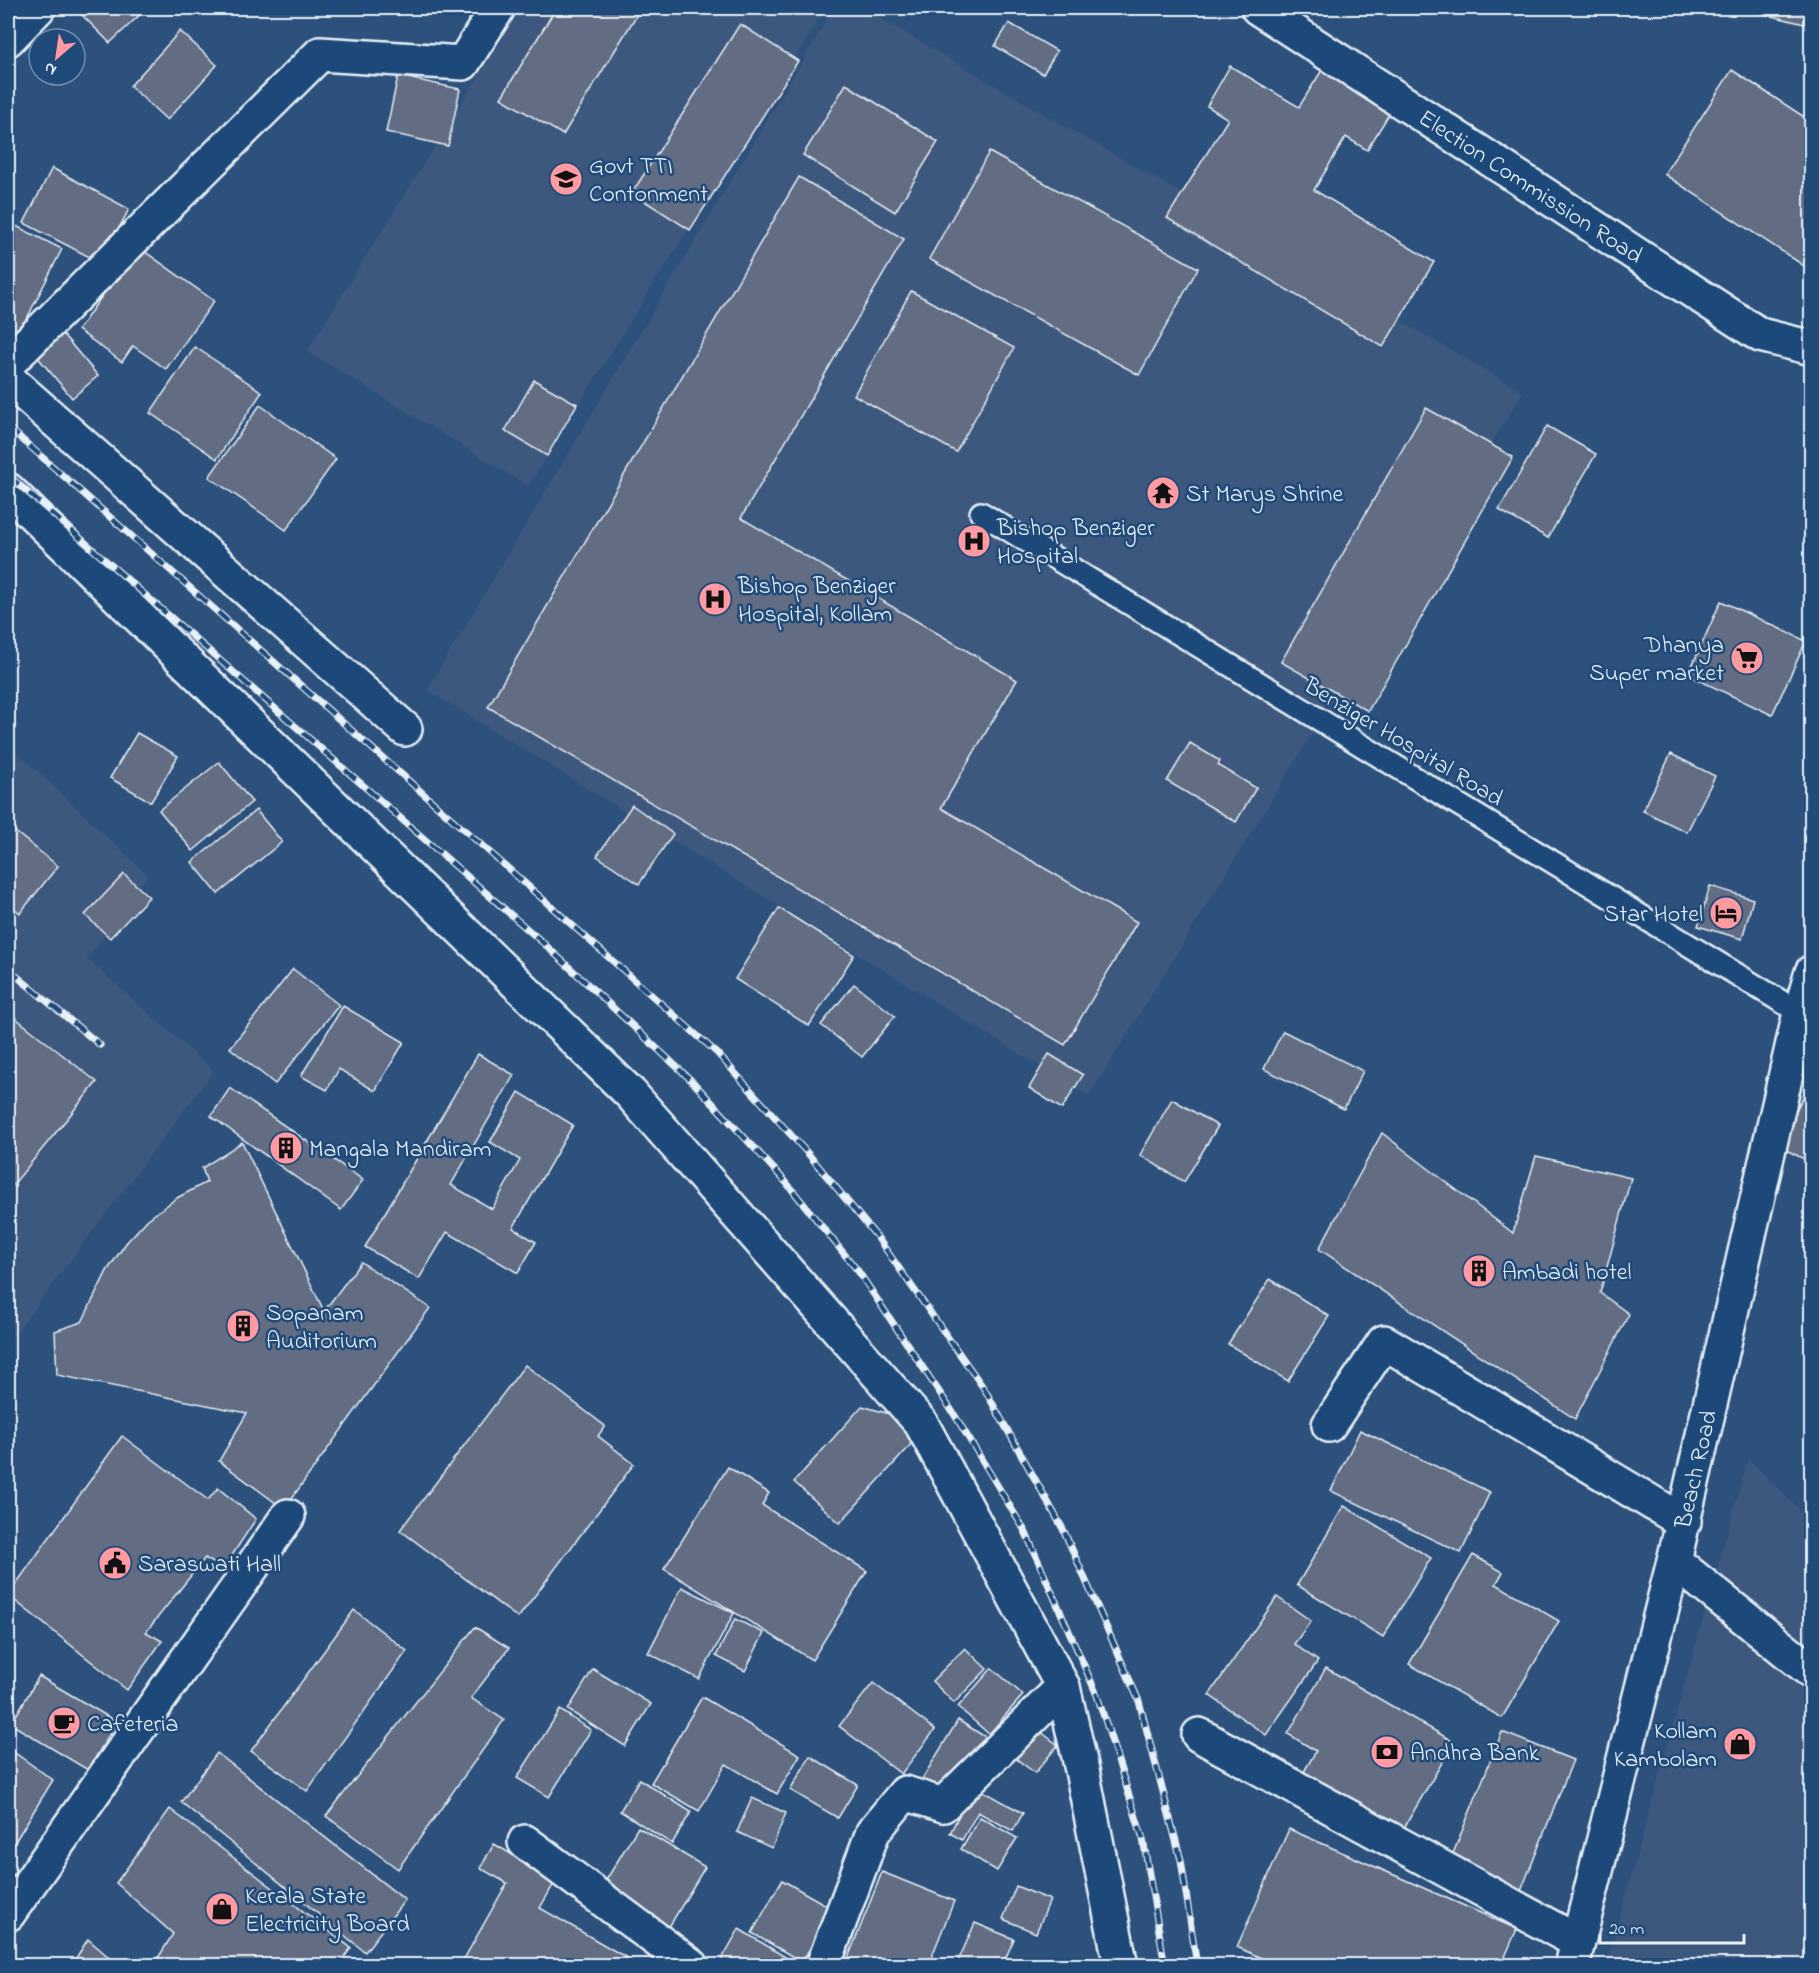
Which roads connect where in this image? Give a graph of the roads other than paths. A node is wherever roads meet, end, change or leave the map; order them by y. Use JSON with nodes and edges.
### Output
{"nodes":[{"id":1,"x":38,"y":8,"type":"edge"},
{"id":2,"x":498,"y":8,"type":"edge"},
{"id":3,"x":1275,"y":12,"type":"edge"},
{"id":4,"x":8,"y":39,"type":"edge"},
{"id":5,"x":1812,"y":348,"type":"edge"},
{"id":6,"x":8,"y":363,"type":"edge"},
{"id":7,"x":8,"y":379,"type":"edge"},
{"id":8,"x":8,"y":490,"type":"edge"},
{"id":9,"x":981,"y":513,"type":"dead end"},
{"id":10,"x":405,"y":729,"type":"dead end"},
{"id":11,"x":1812,"y":972,"type":"edge"},
{"id":12,"x":1800,"y":1013,"type":"junction"},
{"id":13,"x":1329,"y":1425,"type":"dead end"},
{"id":14,"x":288,"y":1516,"type":"dead end"},
{"id":15,"x":1684,"y":1522,"type":"junction"},
{"id":16,"x":1674,"y":1561,"type":"junction"},
{"id":17,"x":1812,"y":1672,"type":"edge"},
{"id":18,"x":1063,"y":1687,"type":"junction"},
{"id":19,"x":1199,"y":1735,"type":"dead end"},
{"id":20,"x":525,"y":1842,"type":"dead end"},
{"id":21,"x":8,"y":1914,"type":"edge"},
{"id":22,"x":1575,"y":1954,"type":"edge"},
{"id":23,"x":692,"y":1965,"type":"edge"},
{"id":24,"x":823,"y":1965,"type":"edge"},
{"id":25,"x":1120,"y":1965,"type":"edge"}],
"edges":[{"from":1,"to":4,"type":"street"},
{"from":2,"to":6,"type":"street"},
{"from":3,"to":5,"type":"street","name":"Election Commission Road"},
{"from":7,"to":10,"type":"street"},
{"from":8,"to":18,"type":"street"},
{"from":9,"to":12,"type":"lane","name":"Benziger Hospital Road"},
{"from":11,"to":12,"type":"street","name":"Beach Road"},
{"from":12,"to":15,"type":"street","name":"Beach Road"},
{"from":13,"to":15,"type":"street"},
{"from":14,"to":21,"type":"street"},
{"from":15,"to":16,"type":"street","name":"Beach Road"},
{"from":16,"to":17,"type":"street"},
{"from":16,"to":22,"type":"street","name":"Beach Road"},
{"from":18,"to":24,"type":"street"},
{"from":18,"to":25,"type":"street"},
{"from":19,"to":22,"type":"street"},
{"from":20,"to":23,"type":"street"}]}
